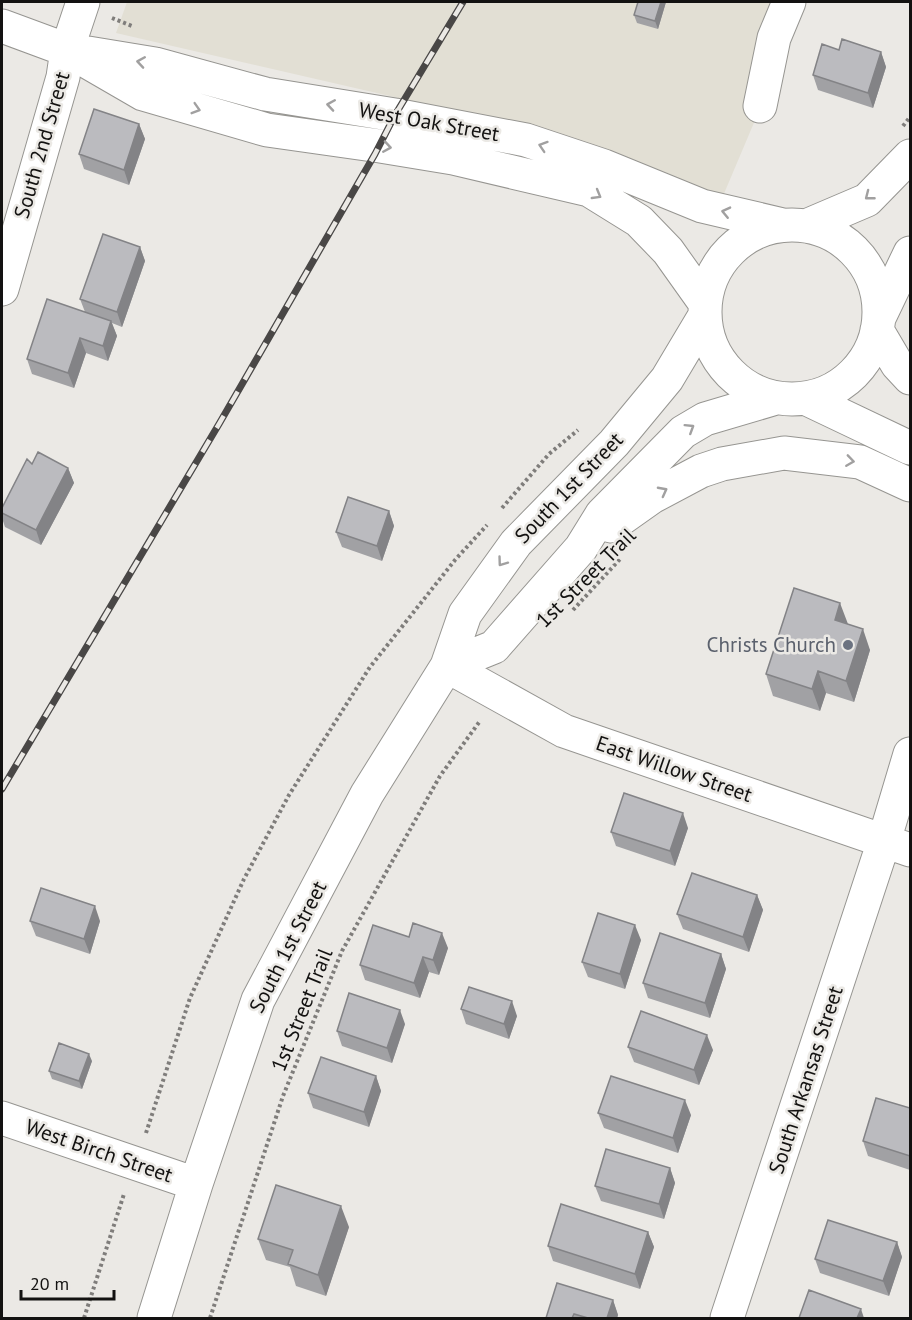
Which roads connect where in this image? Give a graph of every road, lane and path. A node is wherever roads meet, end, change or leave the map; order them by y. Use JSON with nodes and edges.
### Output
{"nodes":[{"id":1,"x":83,"y":2,"type":"edge"},
{"id":2,"x":789,"y":2,"type":"edge"},
{"id":3,"x":2,"y":26,"type":"edge"},
{"id":4,"x":67,"y":50,"type":"junction"},
{"id":5,"x":760,"y":106,"type":"dead end"},
{"id":6,"x":910,"y":156,"type":"edge"},
{"id":7,"x":795,"y":226,"type":"junction"},
{"id":8,"x":910,"y":263,"type":"edge"},
{"id":9,"x":2,"y":289,"type":"edge"},
{"id":10,"x":704,"y":310,"type":"junction"},
{"id":11,"x":878,"y":324,"type":"junction"},
{"id":12,"x":910,"y":378,"type":"edge"},
{"id":13,"x":791,"y":398,"type":"junction"},
{"id":14,"x":585,"y":424,"type":"dead end"},
{"id":15,"x":910,"y":448,"type":"edge"},
{"id":16,"x":910,"y":485,"type":"edge"},
{"id":17,"x":581,"y":548,"type":"junction"},
{"id":18,"x":628,"y":552,"type":"dead end"},
{"id":19,"x":572,"y":611,"type":"dead end"},
{"id":20,"x":447,"y":666,"type":"junction"},
{"id":21,"x":470,"y":735,"type":"dead end"},
{"id":22,"x":910,"y":754,"type":"edge"},
{"id":23,"x":897,"y":845,"type":"edge"},
{"id":24,"x":2,"y":1118,"type":"edge"},
{"id":25,"x":147,"y":1130,"type":"dead end"},
{"id":26,"x":196,"y":1184,"type":"junction"},
{"id":27,"x":121,"y":1204,"type":"dead end"},
{"id":28,"x":84,"y":1318,"type":"edge"},
{"id":29,"x":154,"y":1318,"type":"edge"},
{"id":30,"x":210,"y":1318,"type":"edge"},
{"id":31,"x":727,"y":1318,"type":"edge"}],
"edges":[{"from":1,"to":4,"type":"street","name":"South 2nd Street"},
{"from":2,"to":5,"type":"street"},
{"from":3,"to":4,"type":"street","name":"West Oak Street"},
{"from":7,"to":4,"type":"street","name":"West Oak Street","one_way":true},
{"from":4,"to":9,"type":"street","name":"South 2nd Street"},
{"from":4,"to":10,"type":"street","name":"West Oak Street","one_way":true},
{"from":6,"to":7,"type":"street","one_way":true},
{"from":7,"to":10,"type":"street"},
{"from":7,"to":11,"type":"street"},
{"from":8,"to":11,"type":"street"},
{"from":10,"to":13,"type":"street"},
{"from":10,"to":20,"type":"street","name":"South 1st Street","one_way":true},
{"from":11,"to":12,"type":"street"},
{"from":11,"to":13,"type":"street"},
{"from":13,"to":15,"type":"street"},
{"from":17,"to":13,"type":"street","name":"South 1st Street","one_way":true},
{"from":14,"to":25,"type":"path"},
{"from":17,"to":16,"type":"street","name":"South 1st Street","one_way":true},
{"from":17,"to":20,"type":"street","name":"South 1st Street"},
{"from":18,"to":19,"type":"path","name":"1st Street Trail"},
{"from":20,"to":23,"type":"street","name":"East Willow Street"},
{"from":20,"to":26,"type":"street","name":"South 1st Street"},
{"from":21,"to":30,"type":"path","name":"1st Street Trail"},
{"from":22,"to":23,"type":"street","name":"South Arkansas Street"},
{"from":23,"to":31,"type":"street","name":"South Arkansas Street"},
{"from":24,"to":26,"type":"street","name":"West Birch Street"},
{"from":26,"to":29,"type":"street","name":"South 1st Street"},
{"from":27,"to":28,"type":"path"}]}
